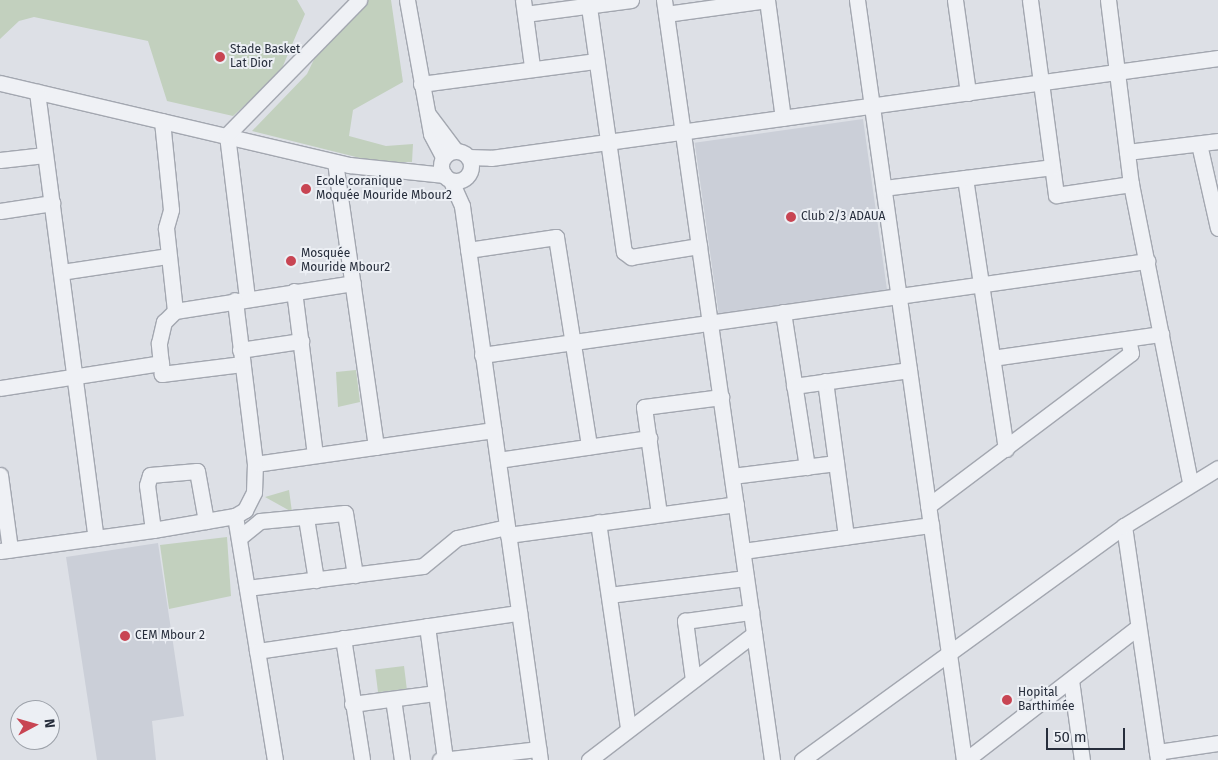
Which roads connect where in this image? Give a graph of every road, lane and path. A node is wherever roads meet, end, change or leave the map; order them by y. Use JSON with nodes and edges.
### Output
{"nodes":[{"id":1,"x":359,"y":0,"type":"edge"},
{"id":2,"x":407,"y":0,"type":"edge"},
{"id":3,"x":631,"y":0,"type":"edge"},
{"id":4,"x":767,"y":0,"type":"edge"},
{"id":5,"x":857,"y":0,"type":"edge"},
{"id":6,"x":955,"y":0,"type":"edge"},
{"id":7,"x":1030,"y":0,"type":"edge"},
{"id":8,"x":1108,"y":0,"type":"edge"},
{"id":9,"x":524,"y":7,"type":"edge"},
{"id":10,"x":588,"y":7,"type":"junction"},
{"id":11,"x":665,"y":7,"type":"edge"},
{"id":12,"x":1218,"y":58,"type":"edge"},
{"id":13,"x":596,"y":61,"type":"junction"},
{"id":14,"x":532,"y":67,"type":"junction"},
{"id":15,"x":1117,"y":72,"type":"junction"},
{"id":16,"x":1041,"y":83,"type":"junction"},
{"id":17,"x":0,"y":84,"type":"edge"},
{"id":18,"x":421,"y":84,"type":"junction"},
{"id":19,"x":37,"y":92,"type":"junction"},
{"id":20,"x":968,"y":93,"type":"junction"},
{"id":21,"x":872,"y":106,"type":"junction"},
{"id":22,"x":783,"y":118,"type":"junction"},
{"id":23,"x":162,"y":121,"type":"junction"},
{"id":24,"x":682,"y":132,"type":"junction"},
{"id":25,"x":227,"y":135,"type":"junction"},
{"id":26,"x":1218,"y":141,"type":"edge"},
{"id":27,"x":608,"y":142,"type":"junction"},
{"id":28,"x":1199,"y":144,"type":"junction"},
{"id":29,"x":1127,"y":152,"type":"junction"},
{"id":30,"x":46,"y":155,"type":"junction"},
{"id":31,"x":0,"y":160,"type":"edge"},
{"id":32,"x":335,"y":162,"type":"junction"},
{"id":33,"x":1211,"y":164,"type":"edge"},
{"id":34,"x":455,"y":166,"type":"junction"},
{"id":35,"x":1052,"y":167,"type":"junction"},
{"id":36,"x":965,"y":178,"type":"junction"},
{"id":37,"x":1131,"y":184,"type":"junction"},
{"id":38,"x":884,"y":188,"type":"junction"},
{"id":39,"x":52,"y":203,"type":"junction"},
{"id":40,"x":0,"y":211,"type":"edge"},
{"id":41,"x":1218,"y":228,"type":"edge"},
{"id":42,"x":699,"y":246,"type":"junction"},
{"id":43,"x":468,"y":250,"type":"junction"},
{"id":44,"x":168,"y":256,"type":"junction"},
{"id":45,"x":1147,"y":261,"type":"junction"},
{"id":46,"x":61,"y":272,"type":"junction"},
{"id":47,"x":352,"y":283,"type":"junction"},
{"id":48,"x":981,"y":284,"type":"junction"},
{"id":49,"x":294,"y":291,"type":"junction"},
{"id":50,"x":899,"y":296,"type":"junction"},
{"id":51,"x":241,"y":299,"type":"junction"},
{"id":52,"x":175,"y":311,"type":"junction"},
{"id":53,"x":783,"y":312,"type":"junction"},
{"id":54,"x":710,"y":322,"type":"junction"},
{"id":55,"x":1161,"y":334,"type":"junction"},
{"id":56,"x":1128,"y":339,"type":"junction"},
{"id":57,"x":301,"y":341,"type":"junction"},
{"id":58,"x":572,"y":342,"type":"junction"},
{"id":59,"x":482,"y":355,"type":"junction"},
{"id":60,"x":241,"y":357,"type":"junction"},
{"id":61,"x":992,"y":358,"type":"junction"},
{"id":62,"x":161,"y":364,"type":"junction"},
{"id":63,"x":909,"y":370,"type":"junction"},
{"id":64,"x":74,"y":376,"type":"junction"},
{"id":65,"x":826,"y":382,"type":"junction"},
{"id":66,"x":794,"y":386,"type":"junction"},
{"id":67,"x":0,"y":388,"type":"edge"},
{"id":68,"x":720,"y":397,"type":"junction"},
{"id":69,"x":494,"y":430,"type":"junction"},
{"id":70,"x":649,"y":438,"type":"junction"},
{"id":71,"x":589,"y":446,"type":"junction"},
{"id":72,"x":376,"y":447,"type":"junction"},
{"id":73,"x":1006,"y":449,"type":"junction"},
{"id":74,"x":315,"y":455,"type":"junction"},
{"id":75,"x":498,"y":460,"type":"junction"},
{"id":76,"x":836,"y":463,"type":"junction"},
{"id":77,"x":255,"y":464,"type":"junction"},
{"id":78,"x":807,"y":467,"type":"junction"},
{"id":79,"x":1218,"y":468,"type":"edge"},
{"id":80,"x":0,"y":475,"type":"edge"},
{"id":81,"x":732,"y":476,"type":"junction"},
{"id":82,"x":1190,"y":481,"type":"junction"},
{"id":83,"x":736,"y":504,"type":"junction"},
{"id":84,"x":928,"y":506,"type":"junction"},
{"id":85,"x":659,"y":514,"type":"junction"},
{"id":86,"x":235,"y":516,"type":"junction"},
{"id":87,"x":306,"y":518,"type":"junction"},
{"id":88,"x":206,"y":521,"type":"junction"},
{"id":89,"x":598,"y":522,"type":"junction"},
{"id":90,"x":931,"y":525,"type":"junction"},
{"id":91,"x":1124,"y":526,"type":"junction"},
{"id":92,"x":153,"y":530,"type":"junction"},
{"id":93,"x":508,"y":531,"type":"junction"},
{"id":94,"x":846,"y":537,"type":"junction"},
{"id":95,"x":96,"y":538,"type":"junction"},
{"id":96,"x":239,"y":538,"type":"junction"},
{"id":97,"x":5,"y":550,"type":"edge"},
{"id":98,"x":742,"y":551,"type":"junction"},
{"id":99,"x":356,"y":575,"type":"junction"},
{"id":100,"x":746,"y":578,"type":"junction"},
{"id":101,"x":316,"y":580,"type":"junction"},
{"id":102,"x":247,"y":588,"type":"junction"},
{"id":103,"x":609,"y":596,"type":"junction"},
{"id":104,"x":751,"y":612,"type":"junction"},
{"id":105,"x":519,"y":613,"type":"junction"},
{"id":106,"x":427,"y":626,"type":"junction"},
{"id":107,"x":1138,"y":627,"type":"junction"},
{"id":108,"x":754,"y":634,"type":"junction"},
{"id":109,"x":343,"y":638,"type":"junction"},
{"id":110,"x":949,"y":650,"type":"junction"},
{"id":111,"x":257,"y":651,"type":"junction"},
{"id":112,"x":693,"y":680,"type":"junction"},
{"id":113,"x":1071,"y":680,"type":"junction"},
{"id":114,"x":436,"y":692,"type":"junction"},
{"id":115,"x":393,"y":699,"type":"junction"},
{"id":116,"x":352,"y":704,"type":"junction"},
{"id":117,"x":628,"y":728,"type":"junction"},
{"id":118,"x":1218,"y":743,"type":"edge"},
{"id":119,"x":539,"y":755,"type":"edge"},
{"id":120,"x":1157,"y":756,"type":"edge"},
{"id":121,"x":275,"y":760,"type":"edge"},
{"id":122,"x":362,"y":760,"type":"edge"},
{"id":123,"x":402,"y":760,"type":"edge"},
{"id":124,"x":440,"y":760,"type":"edge"},
{"id":125,"x":445,"y":760,"type":"edge"},
{"id":126,"x":589,"y":760,"type":"edge"},
{"id":127,"x":772,"y":760,"type":"edge"},
{"id":128,"x":802,"y":760,"type":"edge"},
{"id":129,"x":965,"y":760,"type":"edge"},
{"id":130,"x":1082,"y":760,"type":"edge"}],
"edges":[{"from":1,"to":25,"type":"street"},
{"from":2,"to":18,"type":"street"},
{"from":3,"to":10,"type":"street"},
{"from":4,"to":11,"type":"street"},
{"from":4,"to":22,"type":"street"},
{"from":5,"to":21,"type":"street"},
{"from":6,"to":20,"type":"street"},
{"from":7,"to":16,"type":"street"},
{"from":8,"to":15,"type":"street"},
{"from":9,"to":10,"type":"street"},
{"from":9,"to":14,"type":"street"},
{"from":10,"to":13,"type":"street"},
{"from":11,"to":24,"type":"street"},
{"from":12,"to":15,"type":"street"},
{"from":13,"to":14,"type":"street"},
{"from":13,"to":27,"type":"street"},
{"from":14,"to":18,"type":"street"},
{"from":15,"to":16,"type":"street"},
{"from":15,"to":29,"type":"street"},
{"from":16,"to":20,"type":"street"},
{"from":16,"to":35,"type":"street"},
{"from":17,"to":19,"type":"street"},
{"from":18,"to":34,"type":"street"},
{"from":19,"to":23,"type":"street"},
{"from":19,"to":30,"type":"street"},
{"from":20,"to":21,"type":"street"},
{"from":21,"to":22,"type":"street"},
{"from":21,"to":38,"type":"street"},
{"from":22,"to":24,"type":"street"},
{"from":23,"to":25,"type":"street"},
{"from":23,"to":44,"type":"street"},
{"from":24,"to":27,"type":"street"},
{"from":24,"to":42,"type":"street"},
{"from":25,"to":32,"type":"street"},
{"from":25,"to":51,"type":"street"},
{"from":26,"to":28,"type":"street"},
{"from":27,"to":34,"type":"street"},
{"from":27,"to":42,"type":"street"},
{"from":28,"to":29,"type":"street"},
{"from":28,"to":33,"type":"street"},
{"from":29,"to":37,"type":"street"},
{"from":30,"to":31,"type":"street"},
{"from":30,"to":39,"type":"street"},
{"from":32,"to":34,"type":"street"},
{"from":32,"to":47,"type":"street"},
{"from":33,"to":41,"type":"street"},
{"from":34,"to":43,"type":"street"},
{"from":35,"to":36,"type":"street"},
{"from":35,"to":37,"type":"street"},
{"from":36,"to":38,"type":"street"},
{"from":36,"to":48,"type":"street"},
{"from":37,"to":45,"type":"street"},
{"from":38,"to":50,"type":"street"},
{"from":39,"to":40,"type":"street"},
{"from":39,"to":46,"type":"street"},
{"from":42,"to":54,"type":"street"},
{"from":43,"to":58,"type":"street"},
{"from":43,"to":59,"type":"street"},
{"from":44,"to":46,"type":"street"},
{"from":44,"to":52,"type":"street"},
{"from":45,"to":48,"type":"street"},
{"from":45,"to":55,"type":"street"},
{"from":46,"to":64,"type":"street"},
{"from":47,"to":49,"type":"street"},
{"from":47,"to":72,"type":"street"},
{"from":48,"to":50,"type":"street"},
{"from":48,"to":61,"type":"street"},
{"from":49,"to":51,"type":"street"},
{"from":49,"to":57,"type":"street"},
{"from":50,"to":53,"type":"street"},
{"from":50,"to":63,"type":"street"},
{"from":51,"to":52,"type":"street"},
{"from":51,"to":60,"type":"street"},
{"from":52,"to":62,"type":"street"},
{"from":53,"to":54,"type":"street"},
{"from":53,"to":66,"type":"street"},
{"from":54,"to":58,"type":"street"},
{"from":54,"to":68,"type":"street"},
{"from":55,"to":56,"type":"street"},
{"from":55,"to":82,"type":"street"},
{"from":56,"to":61,"type":"street"},
{"from":56,"to":73,"type":"street"},
{"from":57,"to":60,"type":"street"},
{"from":57,"to":74,"type":"street"},
{"from":58,"to":59,"type":"street"},
{"from":58,"to":71,"type":"street"},
{"from":59,"to":69,"type":"street"},
{"from":60,"to":62,"type":"street"},
{"from":60,"to":77,"type":"street"},
{"from":61,"to":73,"type":"street"},
{"from":62,"to":64,"type":"street"},
{"from":63,"to":65,"type":"street"},
{"from":63,"to":84,"type":"street"},
{"from":64,"to":67,"type":"street"},
{"from":64,"to":95,"type":"street"},
{"from":65,"to":66,"type":"street"},
{"from":65,"to":76,"type":"street"},
{"from":66,"to":78,"type":"street"},
{"from":68,"to":70,"type":"street"},
{"from":68,"to":81,"type":"street"},
{"from":69,"to":72,"type":"street"},
{"from":69,"to":75,"type":"street"},
{"from":70,"to":71,"type":"street"},
{"from":70,"to":85,"type":"street"},
{"from":71,"to":75,"type":"street"},
{"from":72,"to":74,"type":"street"},
{"from":73,"to":84,"type":"street"},
{"from":74,"to":77,"type":"street"},
{"from":75,"to":93,"type":"street"},
{"from":76,"to":78,"type":"street"},
{"from":76,"to":94,"type":"street"},
{"from":77,"to":86,"type":"street"},
{"from":78,"to":81,"type":"street"},
{"from":79,"to":82,"type":"street"},
{"from":80,"to":97,"type":"street"},
{"from":81,"to":83,"type":"street"},
{"from":82,"to":91,"type":"street"},
{"from":83,"to":85,"type":"street"},
{"from":83,"to":98,"type":"street"},
{"from":84,"to":90,"type":"street"},
{"from":85,"to":89,"type":"street"},
{"from":86,"to":88,"type":"street"},
{"from":86,"to":96,"type":"street"},
{"from":87,"to":96,"type":"street"},
{"from":87,"to":99,"type":"street"},
{"from":87,"to":101,"type":"street"},
{"from":88,"to":92,"type":"street"},
{"from":88,"to":92,"type":"street"},
{"from":89,"to":93,"type":"street"},
{"from":89,"to":103,"type":"street"},
{"from":90,"to":94,"type":"street"},
{"from":90,"to":110,"type":"street"},
{"from":91,"to":107,"type":"street"},
{"from":91,"to":110,"type":"street"},
{"from":92,"to":95,"type":"street"},
{"from":93,"to":99,"type":"street"},
{"from":93,"to":105,"type":"street"},
{"from":94,"to":98,"type":"street"},
{"from":95,"to":97,"type":"street"},
{"from":96,"to":102,"type":"street"},
{"from":98,"to":100,"type":"street"},
{"from":99,"to":101,"type":"street"},
{"from":100,"to":103,"type":"street"},
{"from":100,"to":104,"type":"street"},
{"from":101,"to":102,"type":"street"},
{"from":102,"to":111,"type":"street"},
{"from":103,"to":117,"type":"street"},
{"from":104,"to":108,"type":"street"},
{"from":104,"to":112,"type":"street"},
{"from":105,"to":106,"type":"street"},
{"from":105,"to":119,"type":"street"},
{"from":106,"to":109,"type":"street"},
{"from":106,"to":114,"type":"street"},
{"from":107,"to":113,"type":"street"},
{"from":107,"to":120,"type":"street"},
{"from":108,"to":112,"type":"street"},
{"from":108,"to":127,"type":"street"},
{"from":109,"to":111,"type":"street"},
{"from":109,"to":116,"type":"street"},
{"from":110,"to":128,"type":"street"},
{"from":110,"to":129,"type":"street"},
{"from":111,"to":121,"type":"street"},
{"from":112,"to":117,"type":"street"},
{"from":113,"to":129,"type":"street"},
{"from":113,"to":130,"type":"street"},
{"from":114,"to":115,"type":"street"},
{"from":114,"to":125,"type":"street"},
{"from":115,"to":116,"type":"street"},
{"from":115,"to":123,"type":"street"},
{"from":116,"to":122,"type":"street"},
{"from":117,"to":126,"type":"street"},
{"from":118,"to":120,"type":"street"},
{"from":119,"to":125,"type":"street"},
{"from":124,"to":125,"type":"street"}]}
